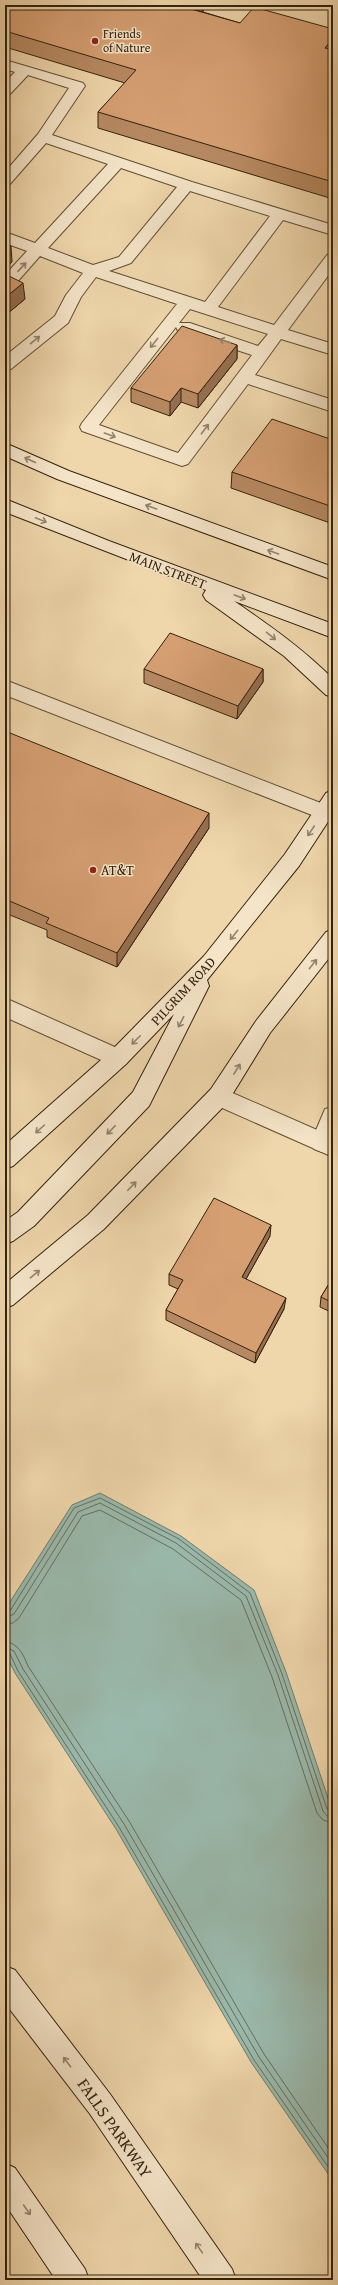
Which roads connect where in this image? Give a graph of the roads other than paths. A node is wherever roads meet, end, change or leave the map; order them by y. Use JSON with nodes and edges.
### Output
{"nodes":[{"id":1,"x":5,"y":64,"type":"edge"},
{"id":2,"x":25,"y":70,"type":"junction"},
{"id":3,"x":5,"y":91,"type":"edge"},
{"id":4,"x":44,"y":137,"type":"junction"},
{"id":5,"x":118,"y":162,"type":"junction"},
{"id":6,"x":5,"y":181,"type":"edge"},
{"id":7,"x":187,"y":184,"type":"junction"},
{"id":8,"x":280,"y":214,"type":"junction"},
{"id":9,"x":333,"y":230,"type":"edge"},
{"id":10,"x":5,"y":237,"type":"edge"},
{"id":11,"x":38,"y":249,"type":"junction"},
{"id":12,"x":333,"y":258,"type":"edge"},
{"id":13,"x":93,"y":271,"type":"junction"},
{"id":14,"x":5,"y":285,"type":"edge"},
{"id":15,"x":74,"y":295,"type":"junction"},
{"id":16,"x":187,"y":302,"type":"junction"},
{"id":17,"x":208,"y":309,"type":"junction"},
{"id":18,"x":171,"y":323,"type":"junction"},
{"id":19,"x":278,"y":332,"type":"junction"},
{"id":20,"x":5,"y":346,"type":"edge"},
{"id":21,"x":333,"y":350,"type":"edge"},
{"id":22,"x":262,"y":353,"type":"junction"},
{"id":23,"x":5,"y":365,"type":"edge"},
{"id":24,"x":244,"y":377,"type":"junction"},
{"id":25,"x":333,"y":406,"type":"edge"},
{"id":26,"x":5,"y":450,"type":"edge"},
{"id":27,"x":5,"y":505,"type":"edge"},
{"id":28,"x":333,"y":563,"type":"edge"},
{"id":29,"x":310,"y":565,"type":"junction"},
{"id":30,"x":333,"y":574,"type":"edge"},
{"id":31,"x":180,"y":575,"type":"junction"},
{"id":32,"x":333,"y":631,"type":"edge"},
{"id":33,"x":5,"y":687,"type":"edge"},
{"id":34,"x":333,"y":690,"type":"edge"},
{"id":35,"x":328,"y":805,"type":"edge"},
{"id":36,"x":333,"y":938,"type":"edge"},
{"id":37,"x":211,"y":962,"type":"junction"},
{"id":38,"x":5,"y":1007,"type":"edge"},
{"id":39,"x":118,"y":1058,"type":"junction"},
{"id":40,"x":219,"y":1096,"type":"junction"},
{"id":41,"x":333,"y":1116,"type":"edge"},
{"id":42,"x":327,"y":1144,"type":"edge"},
{"id":43,"x":5,"y":1159,"type":"edge"},
{"id":44,"x":5,"y":1234,"type":"edge"},
{"id":45,"x":5,"y":1298,"type":"edge"},
{"id":46,"x":5,"y":1980,"type":"edge"},
{"id":47,"x":5,"y":2178,"type":"edge"},
{"id":48,"x":74,"y":2280,"type":"edge"},
{"id":49,"x":221,"y":2280,"type":"edge"}],
"edges":[{"from":1,"to":2,"type":"street"},
{"from":2,"to":3,"type":"street"},
{"from":2,"to":4,"type":"street"},
{"from":4,"to":5,"type":"street"},
{"from":4,"to":6,"type":"street"},
{"from":5,"to":7,"type":"street"},
{"from":5,"to":11,"type":"street"},
{"from":7,"to":8,"type":"street"},
{"from":7,"to":13,"type":"street"},
{"from":8,"to":9,"type":"street"},
{"from":8,"to":17,"type":"street"},
{"from":10,"to":11,"type":"street"},
{"from":11,"to":13,"type":"street"},
{"from":14,"to":11,"type":"street","one_way":true},
{"from":12,"to":19,"type":"street"},
{"from":13,"to":15,"type":"street"},
{"from":13,"to":16,"type":"street"},
{"from":15,"to":20,"type":"street"},
{"from":23,"to":15,"type":"street","one_way":true},
{"from":16,"to":17,"type":"street"},
{"from":16,"to":18,"type":"street"},
{"from":17,"to":19,"type":"street"},
{"from":22,"to":18,"type":"street","one_way":true},
{"from":18,"to":24,"type":"street","one_way":true},
{"from":19,"to":21,"type":"street"},
{"from":19,"to":22,"type":"street"},
{"from":22,"to":24,"type":"street"},
{"from":24,"to":25,"type":"street"},
{"from":29,"to":26,"type":"street","one_way":true},
{"from":27,"to":31,"type":"street","name":"MAIN STREET","one_way":true},
{"from":28,"to":29,"type":"street"},
{"from":29,"to":30,"type":"street"},
{"from":31,"to":32,"type":"street","name":"MAIN STREET","one_way":true},
{"from":31,"to":34,"type":"street","one_way":true},
{"from":33,"to":35,"type":"street"},
{"from":35,"to":37,"type":"street","name":"PILGRIM ROAD","one_way":true},
{"from":40,"to":36,"type":"street","one_way":true},
{"from":37,"to":39,"type":"street","name":"PILGRIM ROAD","one_way":true},
{"from":37,"to":44,"type":"street","one_way":true},
{"from":38,"to":39,"type":"street"},
{"from":39,"to":43,"type":"street","name":"PILGRIM ROAD","one_way":true},
{"from":40,"to":42,"type":"street"},
{"from":45,"to":40,"type":"street","one_way":true},
{"from":41,"to":42,"type":"street"},
{"from":49,"to":46,"type":"street","name":"FALLS PARKWAY","one_way":true},
{"from":47,"to":48,"type":"street","one_way":true}]}
